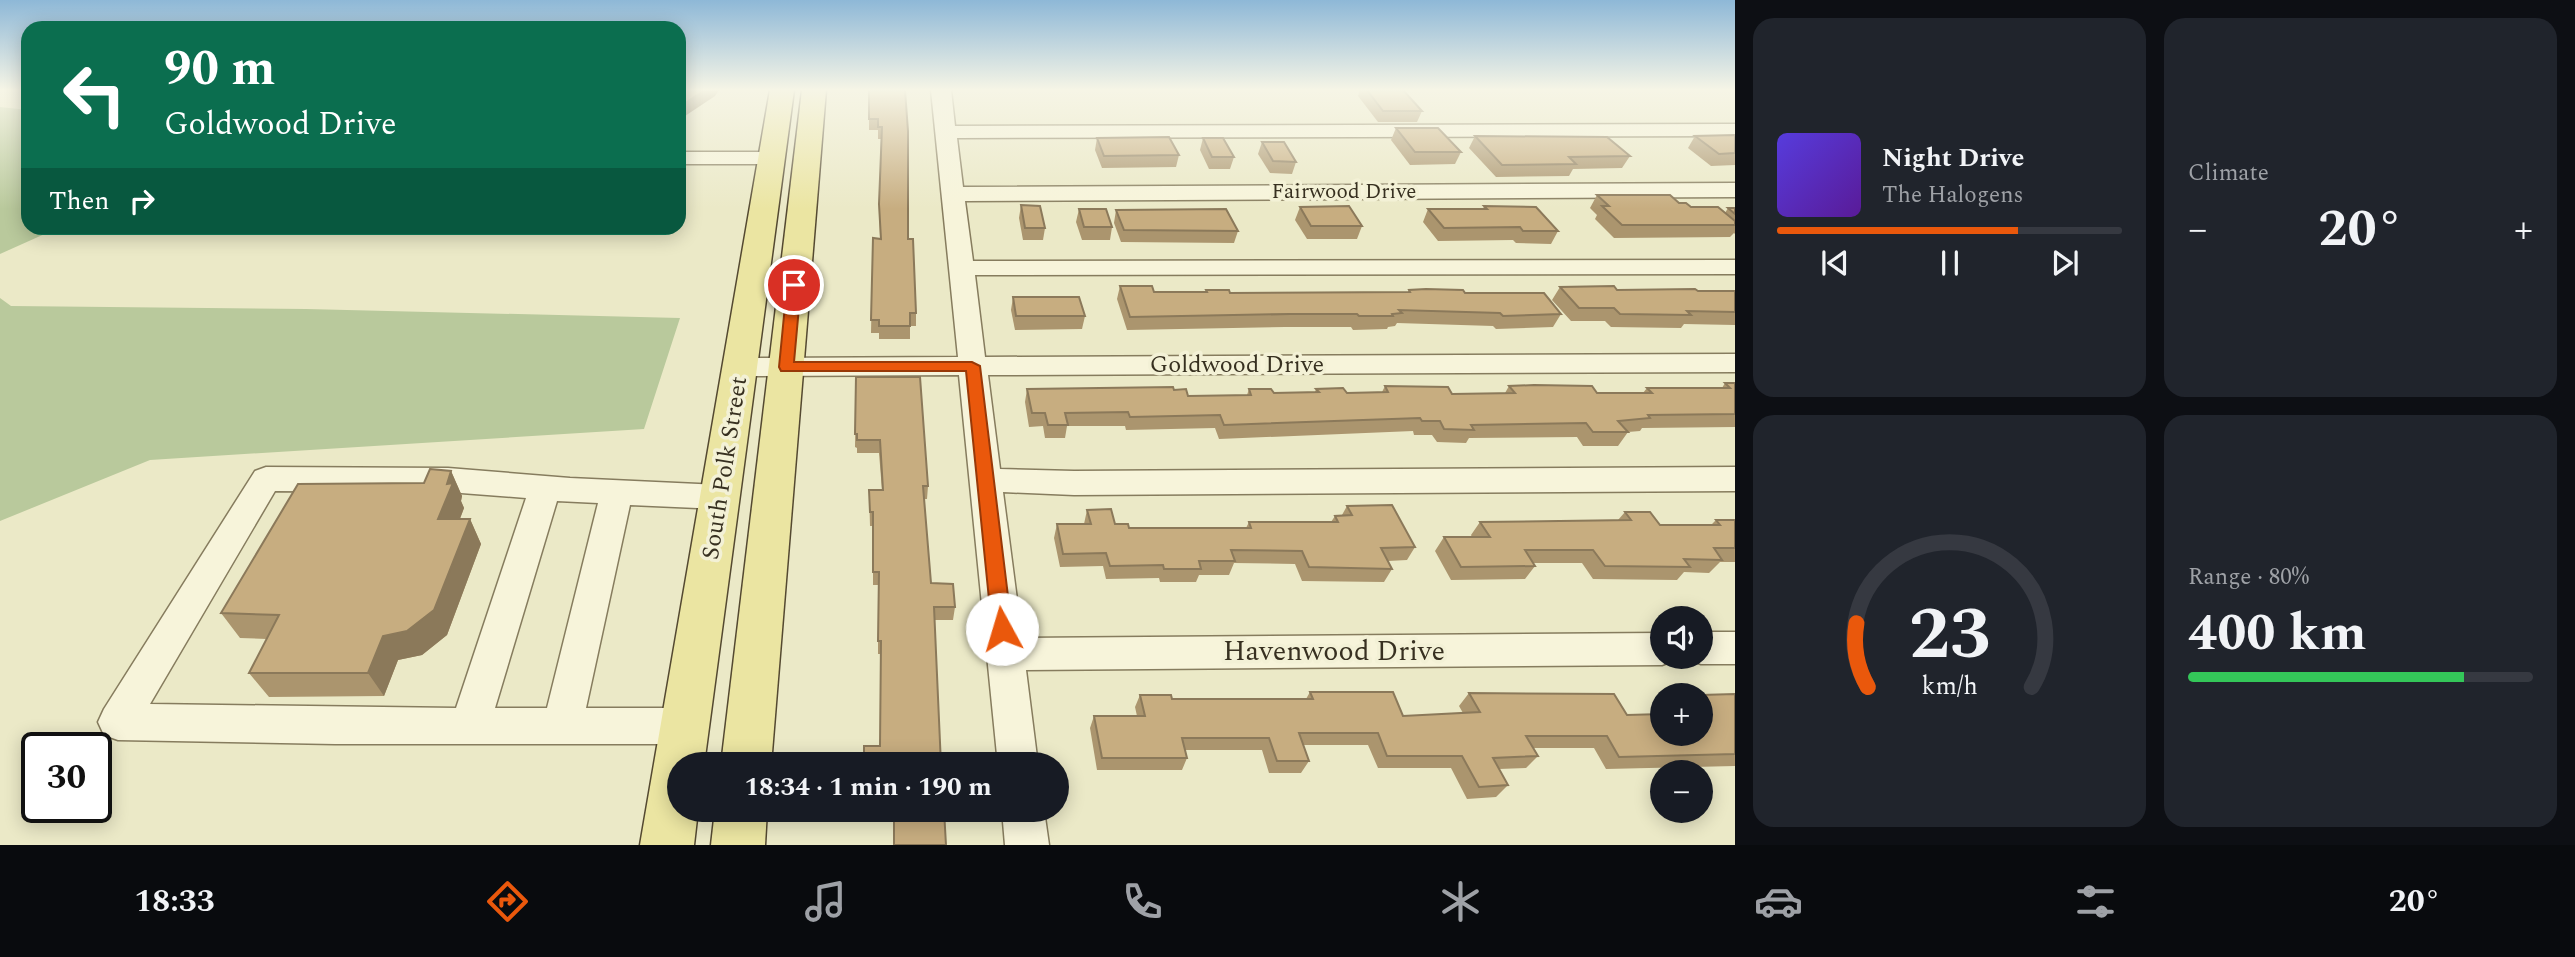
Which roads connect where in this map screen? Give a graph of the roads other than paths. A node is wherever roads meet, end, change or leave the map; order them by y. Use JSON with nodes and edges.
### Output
{"nodes":[{"id":1,"x":776,"y":129,"type":"edge"},
{"id":2,"x":810,"y":129,"type":"edge"},
{"id":3,"x":1735,"y":130,"type":"edge"},
{"id":4,"x":946,"y":132,"type":"joint"},
{"id":5,"x":772,"y":158,"type":"junction"},
{"id":6,"x":807,"y":158,"type":"junction"},
{"id":7,"x":686,"y":159,"type":"edge"},
{"id":8,"x":1735,"y":190,"type":"edge"},
{"id":9,"x":953,"y":194,"type":"junction"},
{"id":10,"x":1735,"y":267,"type":"edge"},
{"id":11,"x":961,"y":268,"type":"junction"},
{"id":12,"x":1735,"y":363,"type":"edge"},
{"id":13,"x":972,"y":366,"type":"junction"},
{"id":14,"x":740,"y":367,"type":"junction"},
{"id":15,"x":786,"y":367,"type":"junction"},
{"id":16,"x":1735,"y":479,"type":"edge"},
{"id":17,"x":986,"y":480,"type":"junction"},
{"id":18,"x":545,"y":488,"type":"junction"},
{"id":19,"x":617,"y":492,"type":"junction"},
{"id":20,"x":720,"y":497,"type":"junction"},
{"id":21,"x":1713,"y":648,"type":"edge"},
{"id":22,"x":1735,"y":648,"type":"edge"},
{"id":23,"x":1650,"y":649,"type":"edge"},
{"id":24,"x":1005,"y":654,"type":"junction"},
{"id":25,"x":470,"y":726,"type":"junction"},
{"id":26,"x":562,"y":726,"type":"junction"},
{"id":27,"x":685,"y":726,"type":"junction"},
{"id":28,"x":747,"y":752,"type":"edge"},
{"id":29,"x":1016,"y":752,"type":"edge"},
{"id":30,"x":740,"y":822,"type":"edge"},
{"id":31,"x":1024,"y":822,"type":"edge"},
{"id":32,"x":667,"y":845,"type":"edge"},
{"id":33,"x":738,"y":845,"type":"edge"},
{"id":34,"x":1027,"y":845,"type":"edge"}],
"edges":[{"from":1,"to":5,"type":"main road","name":"South Polk Street"},
{"from":2,"to":6,"type":"main road","name":"South Polk Street"},
{"from":3,"to":4,"type":"street"},
{"from":4,"to":9,"type":"street"},
{"from":5,"to":6,"type":"main road"},
{"from":5,"to":7,"type":"street"},
{"from":5,"to":14,"type":"main road","name":"South Polk Street"},
{"from":6,"to":15,"type":"main road","name":"South Polk Street"},
{"from":8,"to":9,"type":"street","name":"Fairwood Drive"},
{"from":9,"to":11,"type":"street"},
{"from":10,"to":11,"type":"street"},
{"from":11,"to":13,"type":"street"},
{"from":12,"to":13,"type":"street","name":"Goldwood Drive"},
{"from":13,"to":15,"type":"street","name":"Goldwood Drive"},
{"from":13,"to":17,"type":"street"},
{"from":14,"to":15,"type":"street","name":"Goldwood Drive"},
{"from":14,"to":20,"type":"main road","name":"South Polk Street"},
{"from":15,"to":28,"type":"main road","name":"South Polk Street"},
{"from":16,"to":17,"type":"street"},
{"from":17,"to":24,"type":"street"},
{"from":18,"to":19,"type":"street"},
{"from":18,"to":25,"type":"street"},
{"from":18,"to":25,"type":"street"},
{"from":19,"to":20,"type":"street"},
{"from":19,"to":26,"type":"street"},
{"from":20,"to":27,"type":"main road","name":"South Polk Street"},
{"from":21,"to":22,"type":"street"},
{"from":23,"to":24,"type":"street","name":"Havenwood Drive"},
{"from":24,"to":29,"type":"street"},
{"from":25,"to":26,"type":"street"},
{"from":26,"to":27,"type":"street"},
{"from":27,"to":32,"type":"main road","name":"South Polk Street"},
{"from":30,"to":33,"type":"main road"},
{"from":31,"to":34,"type":"street"}]}
